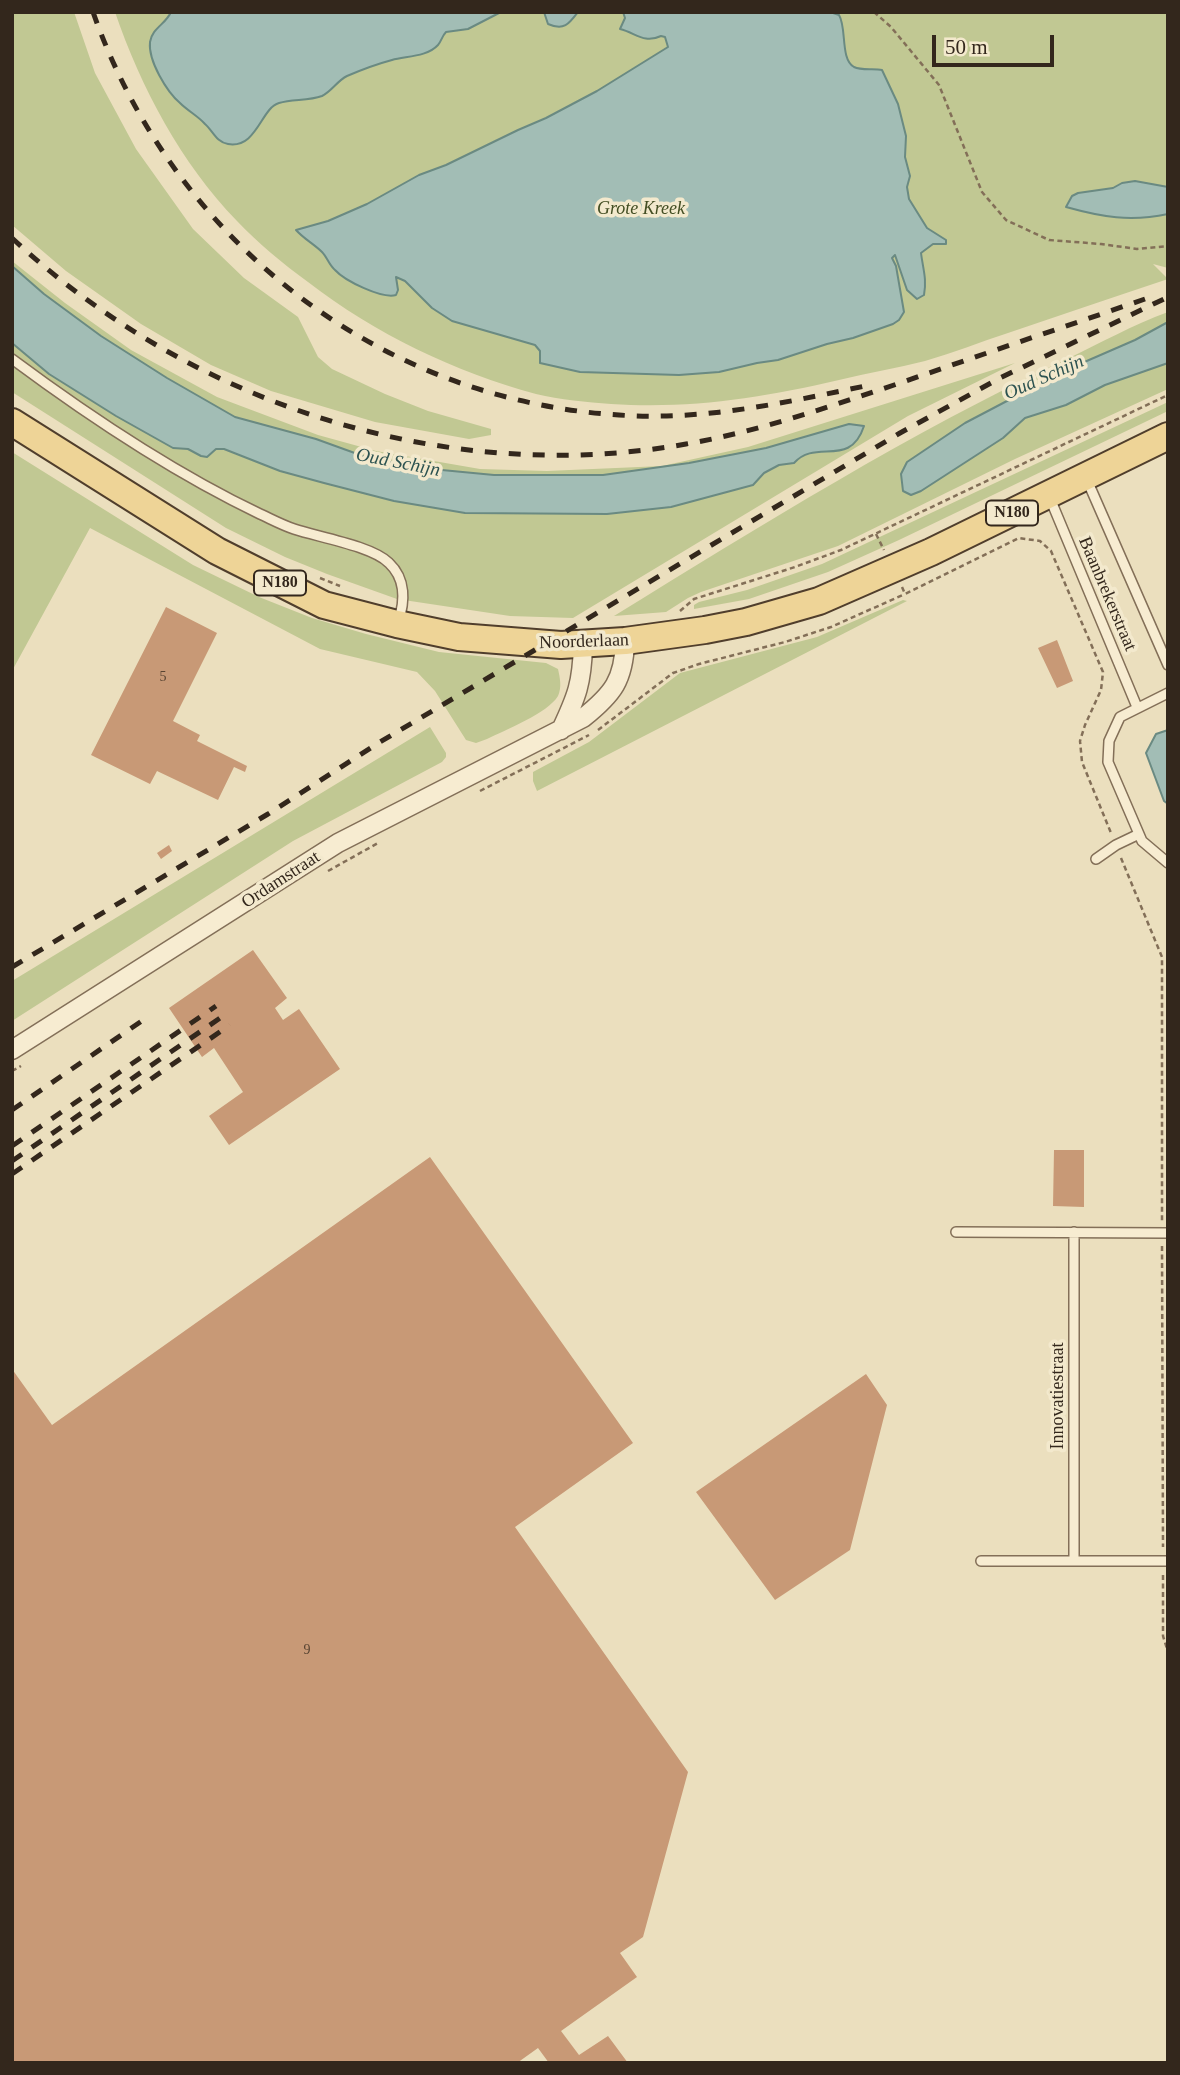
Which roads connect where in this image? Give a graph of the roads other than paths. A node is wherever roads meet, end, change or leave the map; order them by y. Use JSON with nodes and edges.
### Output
{"nodes":[{"id":1,"x":12,"y":359,"type":"edge"},
{"id":2,"x":12,"y":422,"type":"edge"},
{"id":3,"x":1168,"y":436,"type":"edge"},
{"id":4,"x":1086,"y":476,"type":"junction"},
{"id":5,"x":1048,"y":495,"type":"junction"},
{"id":6,"x":397,"y":624,"type":"junction"},
{"id":7,"x":625,"y":641,"type":"junction"},
{"id":8,"x":583,"y":645,"type":"junction"},
{"id":9,"x":1168,"y":665,"type":"edge"},
{"id":10,"x":1168,"y":693,"type":"edge"},
{"id":11,"x":1137,"y":707,"type":"junction"},
{"id":12,"x":561,"y":730,"type":"junction"},
{"id":13,"x":1139,"y":834,"type":"junction"},
{"id":14,"x":1096,"y":859,"type":"dead end"},
{"id":15,"x":1168,"y":863,"type":"edge"},
{"id":16,"x":12,"y":1049,"type":"edge"},
{"id":17,"x":1074,"y":1232,"type":"junction"},
{"id":18,"x":956,"y":1233,"type":"dead end"},
{"id":19,"x":1165,"y":1233,"type":"edge"},
{"id":20,"x":982,"y":1561,"type":"dead end"},
{"id":21,"x":1074,"y":1561,"type":"junction"},
{"id":22,"x":1165,"y":1561,"type":"edge"}],
"edges":[{"from":1,"to":6,"type":"lane"},
{"from":2,"to":6,"type":"main road","name":"Noorderlaan","number":"N180"},
{"from":3,"to":4,"type":"main road","name":"Noorderlaan","number":"N180"},
{"from":4,"to":5,"type":"main road","name":"Noorderlaan","number":"N180"},
{"from":4,"to":9,"type":"lane","name":"Baanbrekerstraat"},
{"from":5,"to":7,"type":"main road","name":"Noorderlaan","number":"N180"},
{"from":5,"to":11,"type":"lane","name":"Baanbrekerstraat"},
{"from":6,"to":8,"type":"main road","name":"Noorderlaan","number":"N180"},
{"from":7,"to":8,"type":"main road","name":"Noorderlaan","number":"N180"},
{"from":7,"to":12,"type":"street","name":"Ordamstraat"},
{"from":8,"to":12,"type":"street"},
{"from":10,"to":11,"type":"lane"},
{"from":11,"to":13,"type":"lane"},
{"from":12,"to":16,"type":"street","name":"Ordamstraat"},
{"from":13,"to":14,"type":"lane"},
{"from":13,"to":15,"type":"lane"},
{"from":17,"to":18,"type":"lane"},
{"from":17,"to":19,"type":"lane"},
{"from":17,"to":21,"type":"lane","name":"Innovatiestraat"},
{"from":20,"to":21,"type":"lane"},
{"from":21,"to":22,"type":"lane"}]}
